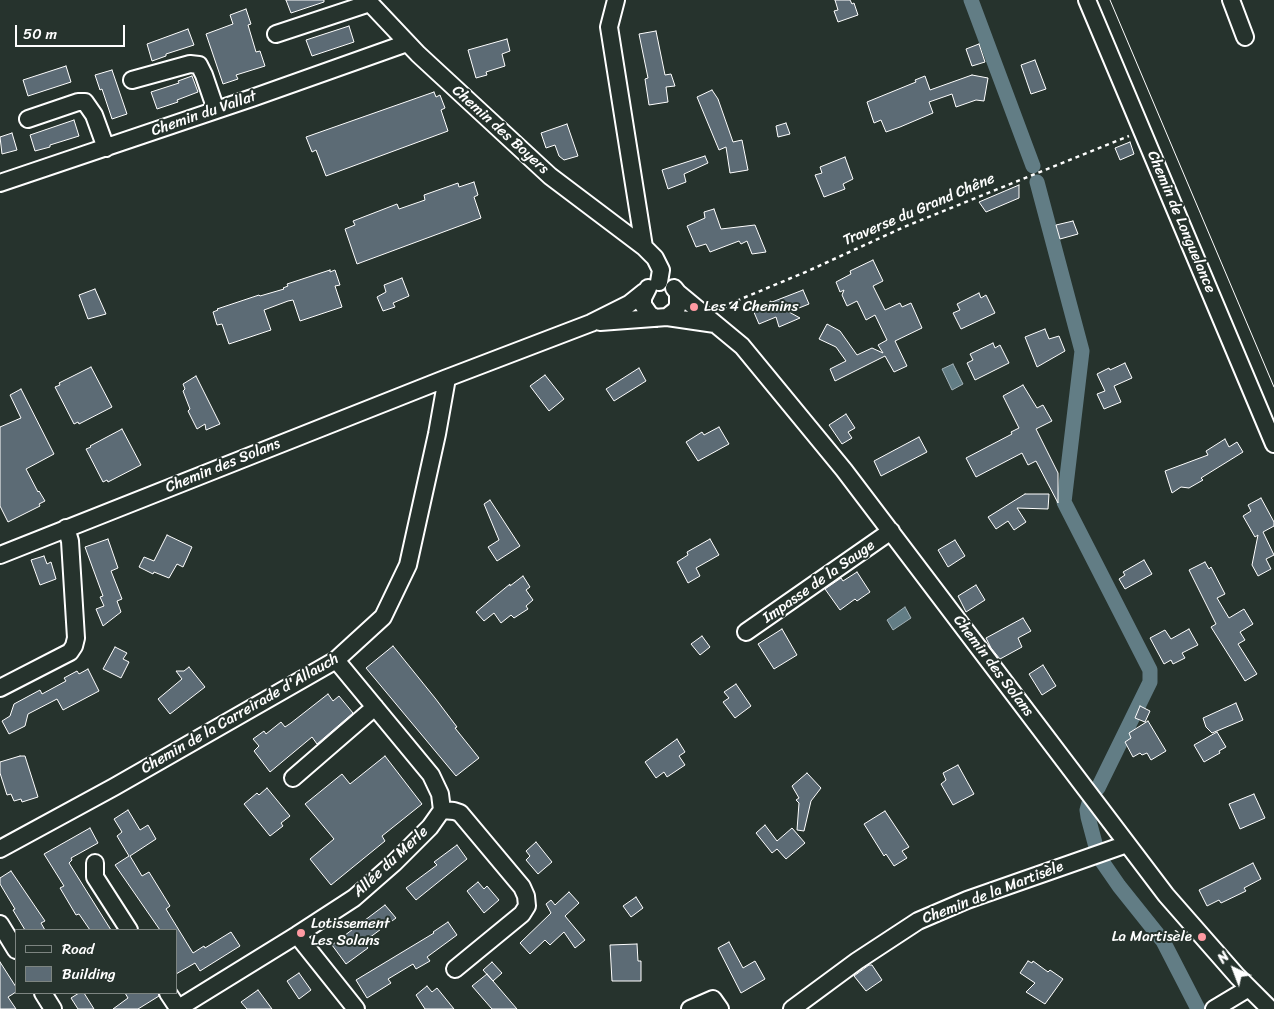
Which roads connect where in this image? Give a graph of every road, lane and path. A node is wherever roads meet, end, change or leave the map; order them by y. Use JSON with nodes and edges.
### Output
{"nodes":[{"id":1,"x":616,"y":0,"type":"edge"},
{"id":2,"x":1087,"y":0,"type":"edge"},
{"id":3,"x":1231,"y":0,"type":"edge"},
{"id":4,"x":369,"y":2,"type":"edge"},
{"id":5,"x":276,"y":34,"type":"dead end"},
{"id":6,"x":1245,"y":37,"type":"dead end"},
{"id":7,"x":407,"y":43,"type":"junction"},
{"id":8,"x":132,"y":80,"type":"dead end"},
{"id":9,"x":216,"y":110,"type":"junction"},
{"id":10,"x":28,"y":119,"type":"dead end"},
{"id":11,"x":1142,"y":130,"type":"junction"},
{"id":12,"x":106,"y":148,"type":"junction"},
{"id":13,"x":0,"y":182,"type":"edge"},
{"id":14,"x":644,"y":247,"type":"junction"},
{"id":15,"x":659,"y":282,"type":"junction"},
{"id":16,"x":644,"y":292,"type":"junction"},
{"id":17,"x":678,"y":294,"type":"junction"},
{"id":18,"x":661,"y":318,"type":"junction"},
{"id":19,"x":591,"y":324,"type":"junction"},
{"id":20,"x":715,"y":324,"type":"junction"},
{"id":21,"x":447,"y":378,"type":"junction"},
{"id":22,"x":1274,"y":444,"type":"edge"},
{"id":23,"x":66,"y":528,"type":"junction"},
{"id":24,"x":891,"y":531,"type":"junction"},
{"id":25,"x":0,"y":555,"type":"edge"},
{"id":26,"x":746,"y":632,"type":"dead end"},
{"id":27,"x":336,"y":660,"type":"junction"},
{"id":28,"x":0,"y":688,"type":"edge"},
{"id":29,"x":375,"y":707,"type":"junction"},
{"id":30,"x":293,"y":778,"type":"dead end"},
{"id":31,"x":442,"y":810,"type":"junction"},
{"id":32,"x":1127,"y":844,"type":"junction"},
{"id":33,"x":0,"y":849,"type":"edge"},
{"id":34,"x":95,"y":863,"type":"dead end"},
{"id":35,"x":0,"y":924,"type":"edge"},
{"id":36,"x":128,"y":929,"type":"edge"},
{"id":37,"x":297,"y":936,"type":"junction"},
{"id":38,"x":15,"y":948,"type":"edge"},
{"id":39,"x":455,"y":968,"type":"dead end"},
{"id":40,"x":1249,"y":988,"type":"junction"},
{"id":41,"x":44,"y":994,"type":"edge"},
{"id":42,"x":169,"y":994,"type":"edge"},
{"id":43,"x":202,"y":1003,"type":"edge"},
{"id":44,"x":53,"y":1009,"type":"edge"},
{"id":45,"x":177,"y":1009,"type":"edge"},
{"id":46,"x":356,"y":1009,"type":"edge"},
{"id":47,"x":690,"y":1009,"type":"edge"},
{"id":48,"x":720,"y":1009,"type":"edge"},
{"id":49,"x":792,"y":1009,"type":"edge"},
{"id":50,"x":1214,"y":1009,"type":"edge"},
{"id":51,"x":1270,"y":1009,"type":"edge"}],
"edges":[{"from":1,"to":14,"type":"street"},
{"from":2,"to":11,"type":"street","name":"Chemin de Longuelance"},
{"from":3,"to":6,"type":"street"},
{"from":4,"to":5,"type":"street"},
{"from":4,"to":7,"type":"street","name":"Chemin des Boyers"},
{"from":7,"to":9,"type":"street","name":"Chemin du Vallat"},
{"from":7,"to":14,"type":"street","name":"Chemin des Boyers"},
{"from":8,"to":9,"type":"street"},
{"from":9,"to":12,"type":"street","name":"Chemin du Vallat"},
{"from":10,"to":12,"type":"street"},
{"from":11,"to":20,"type":"path","name":"Traverse du Grand Chêne"},
{"from":11,"to":22,"type":"street","name":"Chemin de Longuelance"},
{"from":12,"to":13,"type":"street","name":"Chemin du Vallat"},
{"from":14,"to":15,"type":"street"},
{"from":15,"to":16,"type":"street"},
{"from":15,"to":17,"type":"street"},
{"from":16,"to":18,"type":"street"},
{"from":16,"to":19,"type":"street"},
{"from":17,"to":18,"type":"street"},
{"from":17,"to":20,"type":"street","name":"Chemin des Solans"},
{"from":18,"to":19,"type":"street"},
{"from":18,"to":20,"type":"street"},
{"from":19,"to":21,"type":"street"},
{"from":20,"to":24,"type":"street","name":"Chemin des Solans"},
{"from":21,"to":23,"type":"street","name":"Chemin des Solans"},
{"from":21,"to":27,"type":"street","name":"Chemin de la Carreirade d'Allauch"},
{"from":23,"to":25,"type":"street","name":"Chemin des Solans"},
{"from":23,"to":28,"type":"street"},
{"from":24,"to":26,"type":"street","name":"Impasse de la Sauge"},
{"from":24,"to":32,"type":"street","name":"Chemin des Solans"},
{"from":27,"to":29,"type":"street"},
{"from":27,"to":33,"type":"street","name":"Chemin de la Carreirade d'Allauch"},
{"from":29,"to":30,"type":"street"},
{"from":29,"to":31,"type":"street"},
{"from":31,"to":37,"type":"street","name":"Allée du Merle"},
{"from":31,"to":39,"type":"street"},
{"from":32,"to":40,"type":"street","name":"Chemin des Solans"},
{"from":32,"to":49,"type":"street","name":"Chemin de la Martisèle"},
{"from":34,"to":36,"type":"street"},
{"from":35,"to":38,"type":"street"},
{"from":37,"to":43,"type":"street","name":"Allée du Merle"},
{"from":37,"to":46,"type":"street"},
{"from":40,"to":50,"type":"street"},
{"from":40,"to":51,"type":"street","name":"Chemin des Solans"},
{"from":41,"to":44,"type":"street"},
{"from":42,"to":45,"type":"street"},
{"from":43,"to":45,"type":"street","name":"Allée du Merle"},
{"from":47,"to":48,"type":"street"}]}
